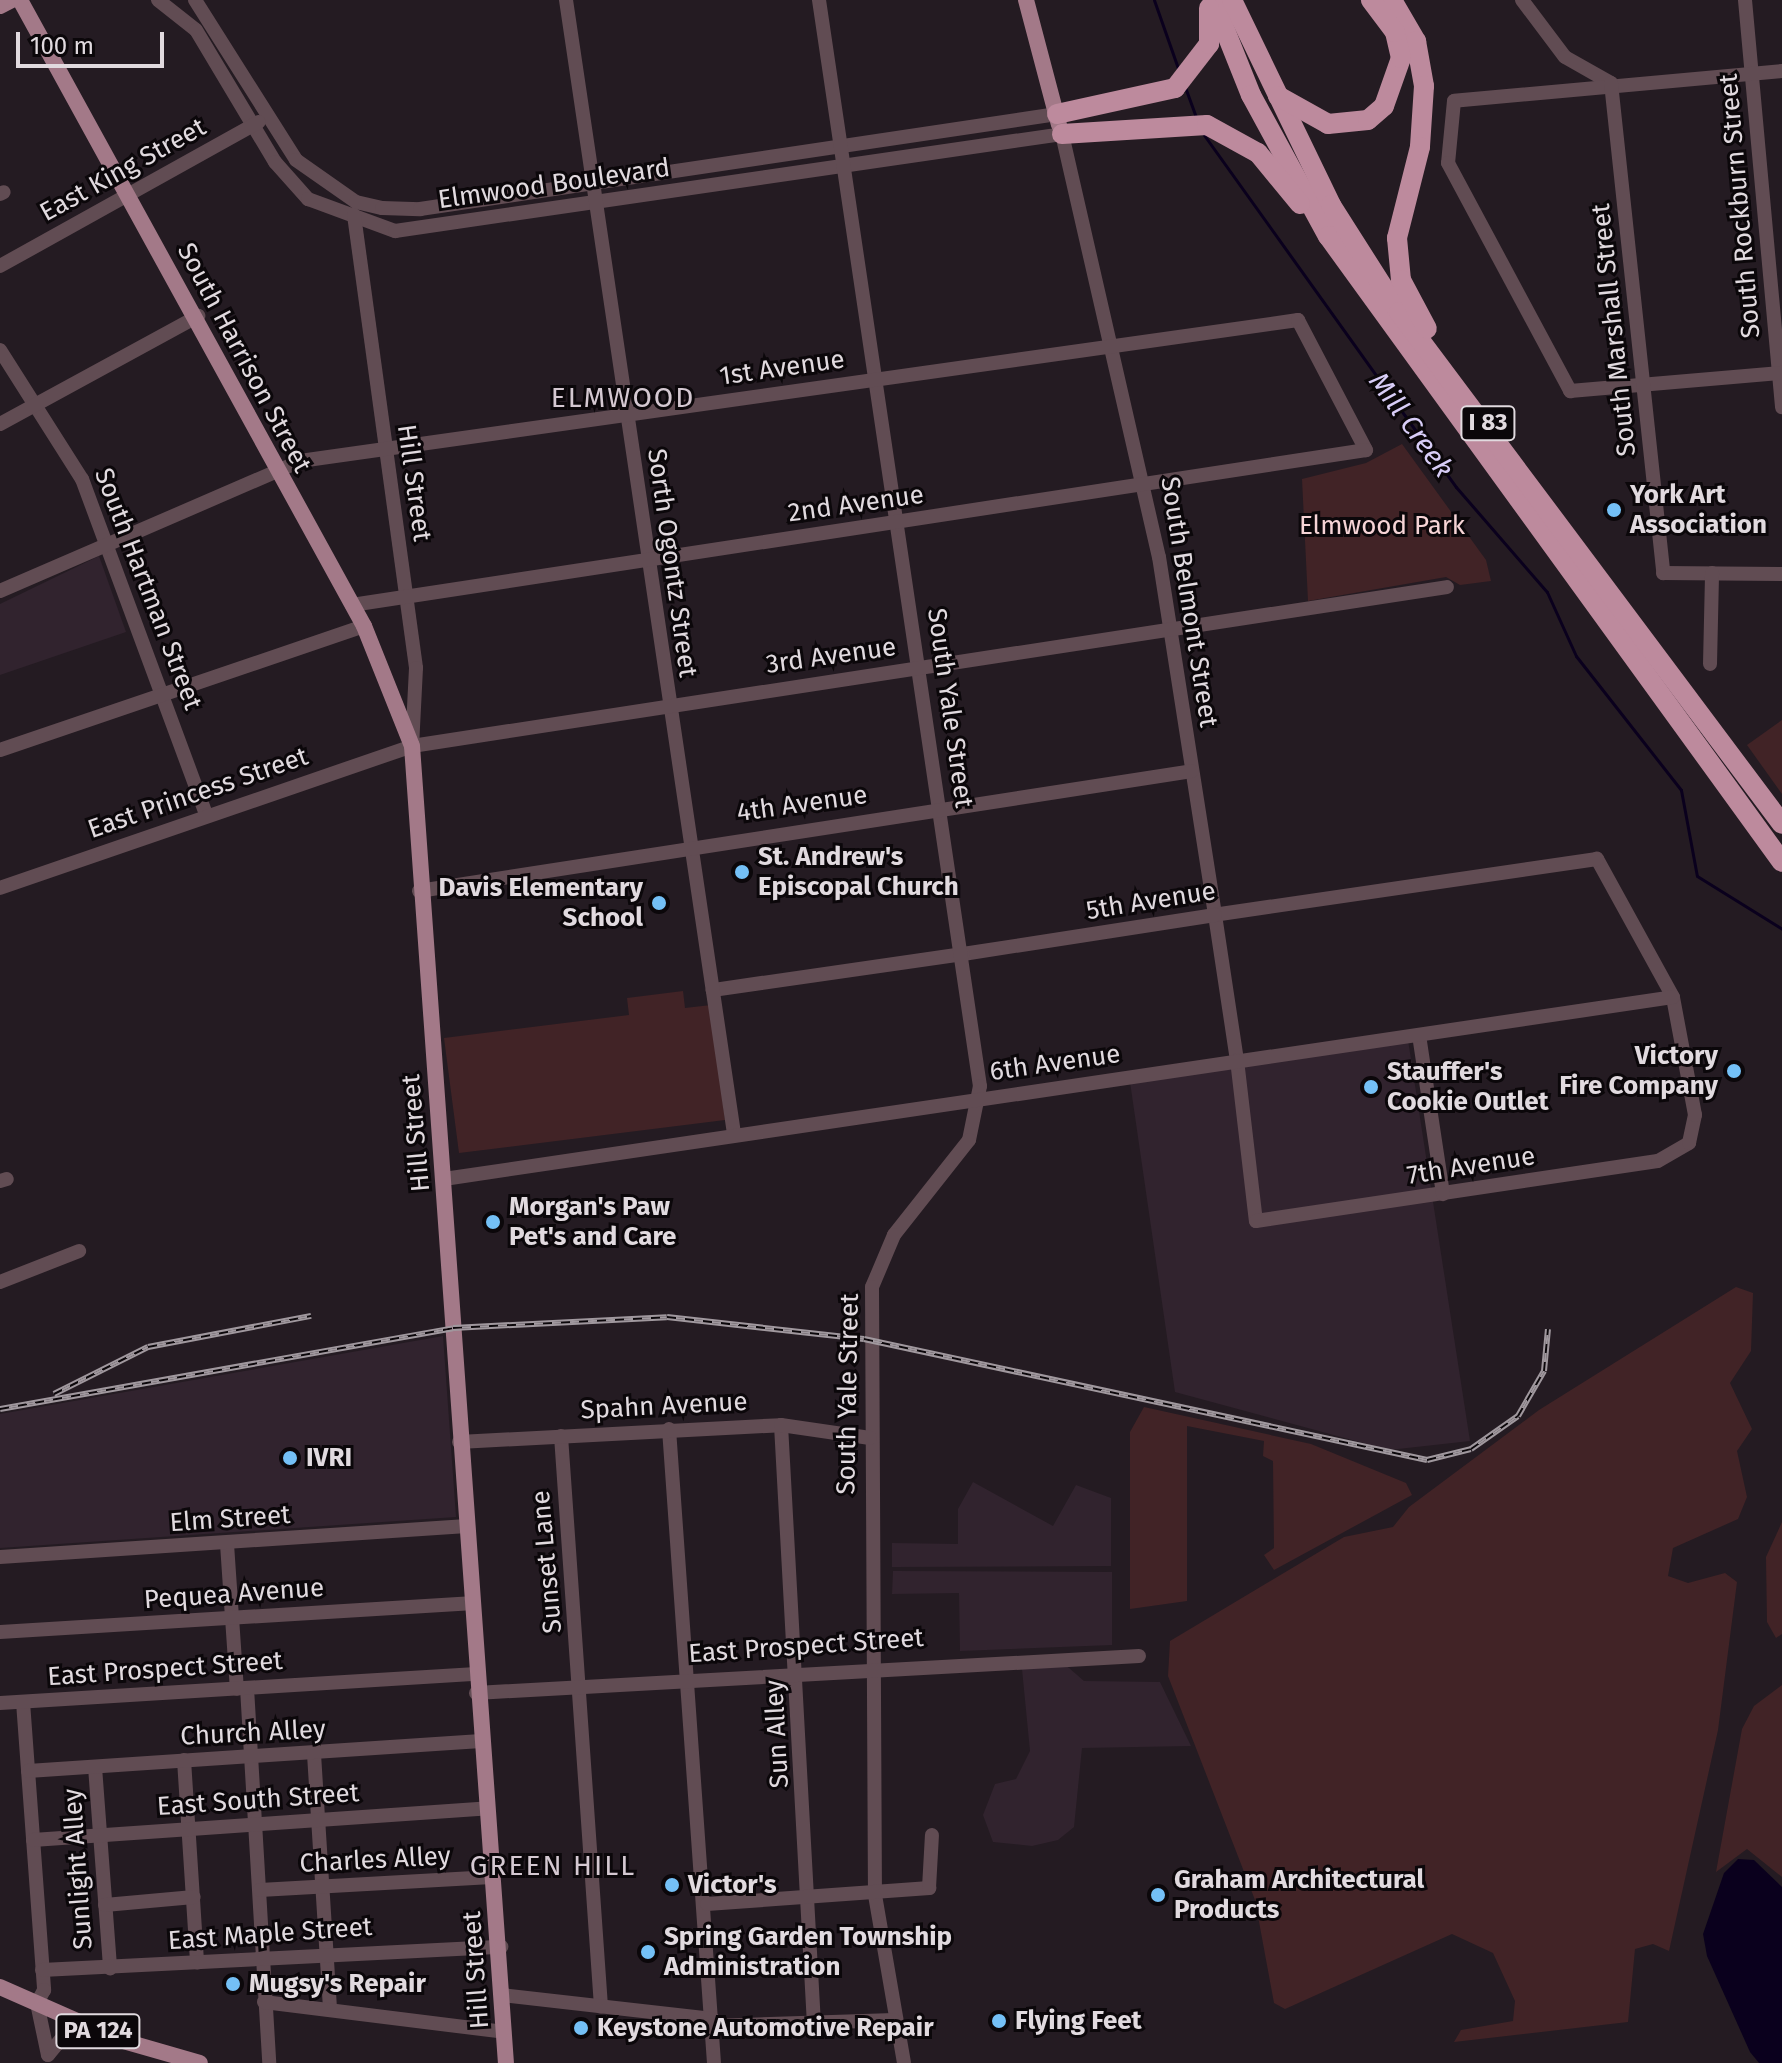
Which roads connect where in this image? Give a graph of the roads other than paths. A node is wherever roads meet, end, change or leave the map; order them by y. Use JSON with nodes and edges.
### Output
{"nodes":[{"id":1,"x":12,"y":0,"type":"edge"},
{"id":2,"x":20,"y":0,"type":"edge"},
{"id":3,"x":158,"y":0,"type":"edge"},
{"id":4,"x":195,"y":0,"type":"edge"},
{"id":5,"x":566,"y":0,"type":"edge"},
{"id":6,"x":819,"y":0,"type":"edge"},
{"id":7,"x":1026,"y":0,"type":"edge"},
{"id":8,"x":1210,"y":0,"type":"edge"},
{"id":9,"x":1232,"y":0,"type":"edge"},
{"id":10,"x":1371,"y":0,"type":"edge"},
{"id":11,"x":1392,"y":0,"type":"edge"},
{"id":12,"x":1522,"y":0,"type":"edge"},
{"id":13,"x":1745,"y":0,"type":"edge"},
{"id":14,"x":0,"y":6,"type":"edge"},
{"id":15,"x":1782,"y":71,"type":"edge"},
{"id":16,"x":1752,"y":74,"type":"junction"},
{"id":17,"x":1611,"y":83,"type":"junction"},
{"id":18,"x":1270,"y":90,"type":"junction"},
{"id":19,"x":1057,"y":114,"type":"junction"},
{"id":20,"x":270,"y":116,"type":"junction"},
{"id":21,"x":252,"y":126,"type":"junction"},
{"id":22,"x":1062,"y":134,"type":"junction"},
{"id":23,"x":842,"y":147,"type":"junction"},
{"id":24,"x":845,"y":166,"type":"junction"},
{"id":25,"x":594,"y":183,"type":"junction"},
{"id":26,"x":127,"y":194,"type":"junction"},
{"id":27,"x":356,"y":202,"type":"junction"},
{"id":28,"x":596,"y":203,"type":"junction"},
{"id":29,"x":354,"y":221,"type":"junction"},
{"id":30,"x":1343,"y":257,"type":"junction"},
{"id":31,"x":0,"y":266,"type":"edge"},
{"id":32,"x":198,"y":316,"type":"junction"},
{"id":33,"x":1113,"y":343,"type":"junction"},
{"id":34,"x":0,"y":350,"type":"edge"},
{"id":35,"x":1780,"y":373,"type":"edge"},
{"id":36,"x":878,"y":378,"type":"junction"},
{"id":37,"x":1645,"y":385,"type":"junction"},
{"id":38,"x":34,"y":404,"type":"junction"},
{"id":39,"x":1782,"y":407,"type":"edge"},
{"id":40,"x":1478,"y":410,"type":"junction"},
{"id":41,"x":625,"y":415,"type":"junction"},
{"id":42,"x":0,"y":424,"type":"edge"},
{"id":43,"x":1366,"y":450,"type":"joint"},
{"id":44,"x":386,"y":452,"type":"junction"},
{"id":45,"x":274,"y":466,"type":"junction"},
{"id":46,"x":1146,"y":484,"type":"junction"},
{"id":47,"x":897,"y":522,"type":"junction"},
{"id":48,"x":110,"y":543,"type":"junction"},
{"id":49,"x":648,"y":558,"type":"junction"},
{"id":50,"x":1712,"y":573,"type":"junction"},
{"id":51,"x":1782,"y":574,"type":"edge"},
{"id":52,"x":1447,"y":587,"type":"dead end"},
{"id":53,"x":0,"y":591,"type":"edge"},
{"id":54,"x":406,"y":595,"type":"junction"},
{"id":55,"x":352,"y":605,"type":"junction"},
{"id":56,"x":364,"y":626,"type":"junction"},
{"id":57,"x":1170,"y":627,"type":"junction"},
{"id":58,"x":1710,"y":664,"type":"dead end"},
{"id":59,"x":923,"y":667,"type":"junction"},
{"id":60,"x":161,"y":692,"type":"junction"},
{"id":61,"x":668,"y":705,"type":"junction"},
{"id":62,"x":412,"y":746,"type":"junction"},
{"id":63,"x":0,"y":750,"type":"edge"},
{"id":64,"x":1192,"y":771,"type":"junction"},
{"id":65,"x":941,"y":810,"type":"junction"},
{"id":66,"x":206,"y":814,"type":"junction"},
{"id":67,"x":1782,"y":824,"type":"edge"},
{"id":68,"x":691,"y":844,"type":"junction"},
{"id":69,"x":1782,"y":862,"type":"edge"},
{"id":70,"x":0,"y":888,"type":"edge"},
{"id":71,"x":419,"y":891,"type":"junction"},
{"id":72,"x":1215,"y":915,"type":"junction"},
{"id":73,"x":963,"y":954,"type":"junction"},
{"id":74,"x":713,"y":990,"type":"junction"},
{"id":75,"x":1673,"y":997,"type":"junction"},
{"id":76,"x":1419,"y":1035,"type":"junction"},
{"id":77,"x":1237,"y":1060,"type":"junction"},
{"id":78,"x":981,"y":1099,"type":"junction"},
{"id":79,"x":734,"y":1133,"type":"junction"},
{"id":80,"x":444,"y":1179,"type":"junction"},
{"id":81,"x":1443,"y":1194,"type":"junction"},
{"id":82,"x":1256,"y":1221,"type":"joint"},
{"id":83,"x":79,"y":1251,"type":"dead end"},
{"id":84,"x":0,"y":1282,"type":"edge"},
{"id":85,"x":781,"y":1425,"type":"junction"},
{"id":86,"x":669,"y":1429,"type":"junction"},
{"id":87,"x":561,"y":1436,"type":"junction"},
{"id":88,"x":870,"y":1438,"type":"junction"},
{"id":89,"x":459,"y":1442,"type":"junction"},
{"id":90,"x":463,"y":1526,"type":"junction"},
{"id":91,"x":227,"y":1544,"type":"junction"},
{"id":92,"x":0,"y":1557,"type":"edge"},
{"id":93,"x":470,"y":1603,"type":"junction"},
{"id":94,"x":233,"y":1619,"type":"junction"},
{"id":95,"x":0,"y":1632,"type":"edge"},
{"id":96,"x":1139,"y":1656,"type":"dead end"},
{"id":97,"x":870,"y":1666,"type":"junction"},
{"id":98,"x":797,"y":1670,"type":"junction"},
{"id":99,"x":476,"y":1674,"type":"junction"},
{"id":100,"x":689,"y":1678,"type":"junction"},
{"id":101,"x":582,"y":1683,"type":"junction"},
{"id":102,"x":242,"y":1688,"type":"junction"},
{"id":103,"x":476,"y":1693,"type":"junction"},
{"id":104,"x":23,"y":1702,"type":"junction"},
{"id":105,"x":0,"y":1703,"type":"edge"},
{"id":106,"x":481,"y":1741,"type":"junction"},
{"id":107,"x":314,"y":1754,"type":"junction"},
{"id":108,"x":251,"y":1758,"type":"junction"},
{"id":109,"x":184,"y":1760,"type":"junction"},
{"id":110,"x":95,"y":1767,"type":"junction"},
{"id":111,"x":28,"y":1771,"type":"junction"},
{"id":112,"x":485,"y":1808,"type":"junction"},
{"id":113,"x":317,"y":1820,"type":"junction"},
{"id":114,"x":253,"y":1824,"type":"junction"},
{"id":115,"x":188,"y":1828,"type":"junction"},
{"id":116,"x":100,"y":1834,"type":"junction"},
{"id":117,"x":932,"y":1835,"type":"dead end"},
{"id":118,"x":33,"y":1840,"type":"junction"},
{"id":119,"x":492,"y":1877,"type":"junction"},
{"id":120,"x":322,"y":1886,"type":"junction"},
{"id":121,"x":260,"y":1890,"type":"junction"},
{"id":122,"x":875,"y":1895,"type":"junction"},
{"id":123,"x":194,"y":1897,"type":"junction"},
{"id":124,"x":810,"y":1897,"type":"junction"},
{"id":125,"x":707,"y":1904,"type":"junction"},
{"id":126,"x":105,"y":1905,"type":"junction"},
{"id":127,"x":501,"y":1947,"type":"junction"},
{"id":128,"x":327,"y":1953,"type":"junction"},
{"id":129,"x":264,"y":1958,"type":"junction"},
{"id":130,"x":197,"y":1963,"type":"junction"},
{"id":131,"x":110,"y":1968,"type":"junction"},
{"id":132,"x":42,"y":1970,"type":"junction"},
{"id":133,"x":0,"y":1987,"type":"edge"},
{"id":134,"x":502,"y":1995,"type":"junction"},
{"id":135,"x":264,"y":2002,"type":"junction"},
{"id":136,"x":37,"y":2003,"type":"junction"},
{"id":137,"x":601,"y":2007,"type":"junction"},
{"id":138,"x":330,"y":2008,"type":"junction"},
{"id":139,"x":894,"y":2020,"type":"junction"},
{"id":140,"x":76,"y":2021,"type":"junction"},
{"id":141,"x":713,"y":2022,"type":"junction"},
{"id":142,"x":814,"y":2024,"type":"junction"},
{"id":143,"x":504,"y":2032,"type":"junction"},
{"id":144,"x":48,"y":2059,"type":"edge"},
{"id":145,"x":200,"y":2063,"type":"edge"},
{"id":146,"x":269,"y":2063,"type":"edge"},
{"id":147,"x":506,"y":2063,"type":"edge"},
{"id":148,"x":714,"y":2063,"type":"edge"},
{"id":149,"x":904,"y":2063,"type":"edge"}],
"edges":[{"from":1,"to":14,"type":"main road"},
{"from":2,"to":26,"type":"main road","name":"South Harrison Street"},
{"from":3,"to":21,"type":"street","name":"Elmwood Boulevard"},
{"from":4,"to":20,"type":"street","name":"Elmwood Boulevard"},
{"from":5,"to":25,"type":"street","name":"Sorth Ogontz Street"},
{"from":6,"to":23,"type":"street","name":"South Yale Street"},
{"from":7,"to":19,"type":"main road","name":"South Belmont Street"},
{"from":8,"to":19,"type":"highway"},
{"from":8,"to":30,"type":"highway","number":"I 83"},
{"from":9,"to":18,"type":"highway","number":"I 83"},
{"from":10,"to":18,"type":"highway"},
{"from":11,"to":40,"type":"highway"},
{"from":12,"to":17,"type":"street"},
{"from":13,"to":16,"type":"street","name":"South Rockburn Street"},
{"from":15,"to":16,"type":"street"},
{"from":16,"to":17,"type":"street"},
{"from":16,"to":35,"type":"street","name":"South Rockburn Street"},
{"from":17,"to":37,"type":"street","name":"South Marshall Street"},
{"from":17,"to":37,"type":"street"},
{"from":18,"to":40,"type":"highway","number":"I 83"},
{"from":19,"to":22,"type":"main road","name":"South Belmont Street"},
{"from":19,"to":23,"type":"street","name":"Elmwood Boulevard"},
{"from":20,"to":21,"type":"street","name":"East King Street"},
{"from":20,"to":27,"type":"street","name":"Elmwood Boulevard"},
{"from":21,"to":26,"type":"street","name":"East King Street"},
{"from":21,"to":29,"type":"street","name":"Elmwood Boulevard"},
{"from":22,"to":24,"type":"street","name":"Elmwood Boulevard"},
{"from":22,"to":30,"type":"highway"},
{"from":22,"to":33,"type":"street","name":"South Belmont Street"},
{"from":23,"to":24,"type":"street","name":"South Yale Street"},
{"from":23,"to":25,"type":"street","name":"Elmwood Boulevard"},
{"from":24,"to":28,"type":"street","name":"Elmwood Boulevard"},
{"from":24,"to":36,"type":"street","name":"South Yale Street"},
{"from":25,"to":27,"type":"street","name":"Elmwood Boulevard"},
{"from":25,"to":28,"type":"street","name":"Sorth Ogontz Street"},
{"from":26,"to":31,"type":"street","name":"East King Street"},
{"from":26,"to":32,"type":"main road","name":"South Harrison Street"},
{"from":27,"to":29,"type":"street","name":"Hill Street"},
{"from":28,"to":29,"type":"street","name":"Elmwood Boulevard"},
{"from":28,"to":41,"type":"street","name":"Sorth Ogontz Street"},
{"from":29,"to":44,"type":"street","name":"Hill Street"},
{"from":30,"to":69,"type":"highway","number":"I 83"},
{"from":32,"to":38,"type":"street"},
{"from":32,"to":45,"type":"main road","name":"South Harrison Street"},
{"from":33,"to":36,"type":"street","name":"1st Avenue"},
{"from":33,"to":43,"type":"street","name":"1st Avenue"},
{"from":33,"to":46,"type":"street","name":"South Belmont Street"},
{"from":34,"to":38,"type":"street","name":"South Hartman Street"},
{"from":35,"to":37,"type":"street"},
{"from":35,"to":39,"type":"street","name":"South Rockburn Street"},
{"from":36,"to":41,"type":"street","name":"1st Avenue"},
{"from":36,"to":47,"type":"street","name":"South Yale Street"},
{"from":37,"to":50,"type":"street","name":"South Marshall Street"},
{"from":38,"to":42,"type":"street"},
{"from":38,"to":48,"type":"street","name":"South Hartman Street"},
{"from":40,"to":67,"type":"highway","number":"I 83"},
{"from":41,"to":44,"type":"street","name":"1st Avenue"},
{"from":41,"to":49,"type":"street","name":"Sorth Ogontz Street"},
{"from":43,"to":46,"type":"street","name":"2nd Avenue"},
{"from":44,"to":45,"type":"street","name":"1st Avenue"},
{"from":44,"to":54,"type":"street","name":"Hill Street"},
{"from":45,"to":48,"type":"street","name":"1st Avenue"},
{"from":45,"to":55,"type":"main road","name":"South Harrison Street"},
{"from":46,"to":47,"type":"street","name":"2nd Avenue"},
{"from":46,"to":57,"type":"street","name":"South Belmont Street"},
{"from":47,"to":49,"type":"street","name":"2nd Avenue"},
{"from":47,"to":59,"type":"street","name":"South Yale Street"},
{"from":48,"to":53,"type":"street","name":"1st Avenue"},
{"from":48,"to":60,"type":"street","name":"South Hartman Street"},
{"from":49,"to":54,"type":"street","name":"2nd Avenue"},
{"from":49,"to":61,"type":"street","name":"Sorth Ogontz Street"},
{"from":50,"to":51,"type":"street"},
{"from":50,"to":58,"type":"street"},
{"from":52,"to":57,"type":"street","name":"3rd Avenue"},
{"from":54,"to":55,"type":"street","name":"2nd Avenue"},
{"from":54,"to":62,"type":"street","name":"Hill Street"},
{"from":55,"to":56,"type":"main road","name":"South Harrison Street"},
{"from":56,"to":60,"type":"street"},
{"from":56,"to":62,"type":"main road","name":"South Harrison Street"},
{"from":57,"to":59,"type":"street","name":"3rd Avenue"},
{"from":57,"to":64,"type":"street","name":"South Belmont Street"},
{"from":59,"to":61,"type":"street","name":"3rd Avenue"},
{"from":59,"to":65,"type":"street","name":"South Yale Street"},
{"from":60,"to":63,"type":"street"},
{"from":60,"to":66,"type":"street","name":"South Hartman Street"},
{"from":61,"to":62,"type":"street","name":"3rd Avenue"},
{"from":61,"to":68,"type":"street","name":"Sorth Ogontz Street"},
{"from":62,"to":66,"type":"street","name":"East Princess Street"},
{"from":62,"to":71,"type":"main road","name":"Hill Street"},
{"from":64,"to":65,"type":"street","name":"4th Avenue"},
{"from":64,"to":72,"type":"street","name":"South Belmont Street"},
{"from":65,"to":68,"type":"street","name":"4th Avenue"},
{"from":65,"to":73,"type":"street","name":"South Yale Street"},
{"from":66,"to":70,"type":"street","name":"East Princess Street"},
{"from":68,"to":71,"type":"street","name":"4th Avenue"},
{"from":68,"to":74,"type":"street","name":"Sorth Ogontz Street"},
{"from":71,"to":80,"type":"main road","name":"Hill Street"},
{"from":72,"to":73,"type":"street","name":"5th Avenue"},
{"from":72,"to":75,"type":"street","name":"5th Avenue"},
{"from":72,"to":77,"type":"street","name":"South Belmont Street"},
{"from":73,"to":74,"type":"street","name":"5th Avenue"},
{"from":73,"to":78,"type":"street","name":"South Yale Street"},
{"from":74,"to":79,"type":"street","name":"Sorth Ogontz Street"},
{"from":75,"to":76,"type":"street","name":"6th Avenue"},
{"from":75,"to":81,"type":"street","name":"7th Avenue"},
{"from":76,"to":77,"type":"street","name":"6th Avenue"},
{"from":76,"to":81,"type":"street"},
{"from":77,"to":78,"type":"street","name":"6th Avenue"},
{"from":77,"to":82,"type":"street","name":"South Belmont Street"},
{"from":78,"to":79,"type":"street","name":"6th Avenue"},
{"from":78,"to":88,"type":"street","name":"South Yale Street"},
{"from":79,"to":80,"type":"street","name":"6th Avenue"},
{"from":80,"to":89,"type":"main road","name":"Hill Street"},
{"from":81,"to":82,"type":"street","name":"7th Avenue"},
{"from":83,"to":84,"type":"street"},
{"from":85,"to":86,"type":"street","name":"Spahn Avenue"},
{"from":85,"to":88,"type":"street","name":"Spahn Avenue"},
{"from":85,"to":98,"type":"street","name":"Sun Alley"},
{"from":86,"to":87,"type":"street","name":"Spahn Avenue"},
{"from":86,"to":100,"type":"street"},
{"from":87,"to":89,"type":"street","name":"Spahn Avenue"},
{"from":87,"to":101,"type":"street","name":"Sunset Lane"},
{"from":88,"to":97,"type":"street","name":"South Yale Street"},
{"from":89,"to":90,"type":"main road","name":"Hill Street"},
{"from":90,"to":91,"type":"street","name":"Elm Street"},
{"from":90,"to":93,"type":"main road","name":"Hill Street"},
{"from":91,"to":92,"type":"street","name":"Elm Street"},
{"from":91,"to":94,"type":"street"},
{"from":93,"to":94,"type":"street","name":"Pequea Avenue"},
{"from":93,"to":99,"type":"main road","name":"Hill Street"},
{"from":94,"to":95,"type":"street","name":"Pequea Avenue"},
{"from":94,"to":102,"type":"street"},
{"from":96,"to":97,"type":"street","name":"East Prospect Street"},
{"from":97,"to":98,"type":"street","name":"East Prospect Street"},
{"from":97,"to":122,"type":"street","name":"South Yale Street"},
{"from":98,"to":100,"type":"street","name":"East Prospect Street"},
{"from":98,"to":124,"type":"street","name":"Sun Alley"},
{"from":99,"to":102,"type":"street","name":"East Prospect Street"},
{"from":99,"to":103,"type":"main road","name":"Hill Street"},
{"from":100,"to":101,"type":"street","name":"East Prospect Street"},
{"from":100,"to":125,"type":"street"},
{"from":101,"to":103,"type":"street","name":"East Prospect Street"},
{"from":101,"to":137,"type":"street","name":"Sunset Lane"},
{"from":102,"to":104,"type":"street","name":"East Prospect Street"},
{"from":102,"to":108,"type":"street"},
{"from":103,"to":106,"type":"main road","name":"Hill Street"},
{"from":104,"to":105,"type":"street","name":"East Prospect Street"},
{"from":104,"to":111,"type":"street"},
{"from":106,"to":107,"type":"street","name":"Church Alley"},
{"from":106,"to":112,"type":"main road","name":"Hill Street"},
{"from":107,"to":108,"type":"street","name":"Church Alley"},
{"from":107,"to":113,"type":"street"},
{"from":108,"to":109,"type":"street","name":"Church Alley"},
{"from":108,"to":114,"type":"street"},
{"from":109,"to":110,"type":"street","name":"Church Alley"},
{"from":109,"to":115,"type":"street"},
{"from":110,"to":111,"type":"street","name":"Church Alley"},
{"from":110,"to":116,"type":"street","name":"Sunlight Alley"},
{"from":111,"to":118,"type":"street"},
{"from":112,"to":113,"type":"street","name":"East South Street"},
{"from":112,"to":119,"type":"main road","name":"Hill Street"},
{"from":113,"to":114,"type":"street","name":"East South Street"},
{"from":113,"to":120,"type":"street"},
{"from":114,"to":115,"type":"street","name":"East South Street"},
{"from":114,"to":121,"type":"street"},
{"from":115,"to":116,"type":"street","name":"East South Street"},
{"from":115,"to":123,"type":"street"},
{"from":116,"to":118,"type":"street","name":"East South Street"},
{"from":116,"to":126,"type":"street","name":"Sunlight Alley"},
{"from":117,"to":122,"type":"street"},
{"from":118,"to":132,"type":"street"},
{"from":119,"to":120,"type":"street","name":"Charles Alley"},
{"from":119,"to":127,"type":"main road","name":"Hill Street"},
{"from":120,"to":121,"type":"street","name":"Charles Alley"},
{"from":120,"to":128,"type":"street"},
{"from":121,"to":129,"type":"street"},
{"from":122,"to":124,"type":"street"},
{"from":122,"to":139,"type":"street","name":"South Yale Street"},
{"from":123,"to":126,"type":"street"},
{"from":123,"to":130,"type":"street"},
{"from":124,"to":125,"type":"street"},
{"from":124,"to":142,"type":"street","name":"Sun Alley"},
{"from":125,"to":141,"type":"street"},
{"from":126,"to":131,"type":"street","name":"Sunlight Alley"},
{"from":127,"to":128,"type":"street","name":"East Maple Street"},
{"from":127,"to":134,"type":"main road","name":"Hill Street"},
{"from":128,"to":129,"type":"street","name":"East Maple Street"},
{"from":128,"to":138,"type":"street"},
{"from":129,"to":130,"type":"street","name":"East Maple Street"},
{"from":129,"to":135,"type":"street"},
{"from":130,"to":131,"type":"street","name":"East Maple Street"},
{"from":131,"to":132,"type":"street","name":"East Maple Street"},
{"from":132,"to":136,"type":"street"},
{"from":133,"to":136,"type":"main road","number":"PA 124"},
{"from":134,"to":137,"type":"street"},
{"from":134,"to":143,"type":"main road","name":"Hill Street"},
{"from":135,"to":138,"type":"street"},
{"from":135,"to":146,"type":"street"},
{"from":136,"to":140,"type":"main road","number":"PA 124"},
{"from":136,"to":144,"type":"street"},
{"from":137,"to":141,"type":"street"},
{"from":138,"to":143,"type":"street"},
{"from":139,"to":142,"type":"street"},
{"from":139,"to":149,"type":"street","name":"South Yale Street"},
{"from":140,"to":144,"type":"street"},
{"from":140,"to":145,"type":"main road","number":"PA 124"},
{"from":141,"to":142,"type":"street"},
{"from":141,"to":148,"type":"street"},
{"from":143,"to":147,"type":"main road","name":"Hill Street"}]}
